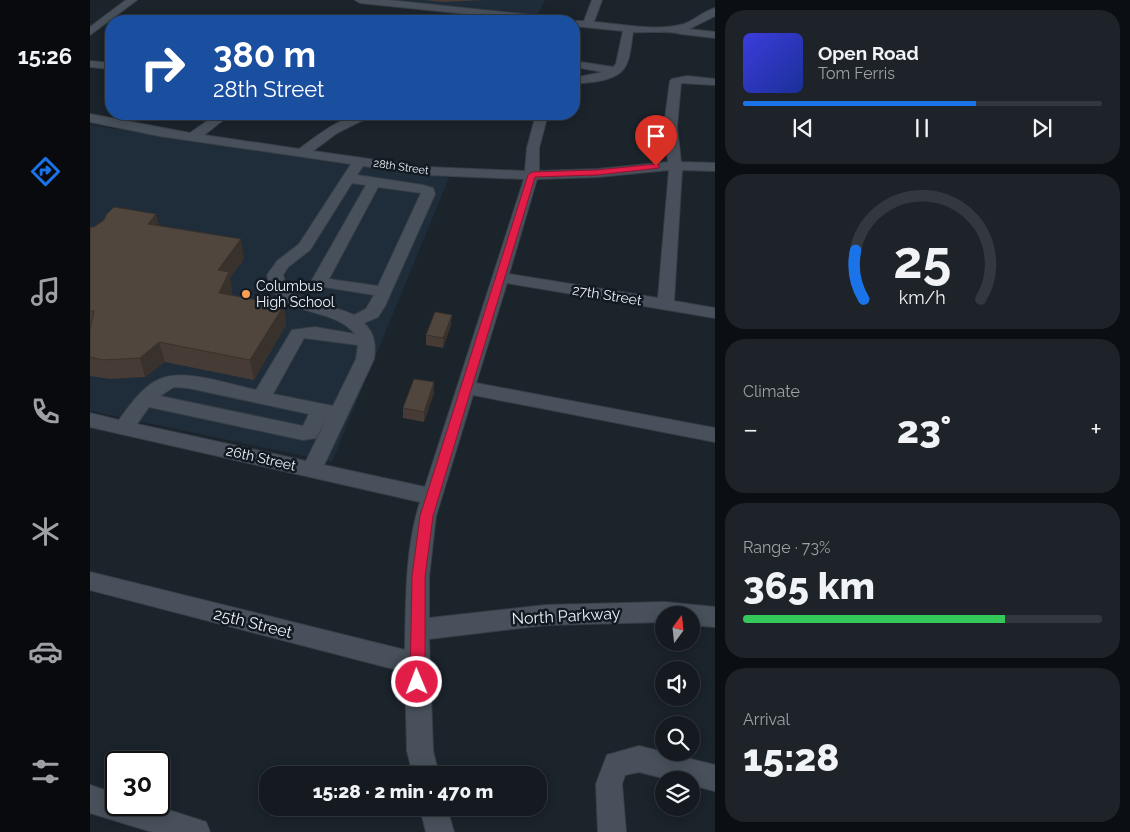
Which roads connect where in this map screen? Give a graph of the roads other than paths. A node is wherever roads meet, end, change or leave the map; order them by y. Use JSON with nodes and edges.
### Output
{"nodes":[{"id":1,"x":132,"y":0,"type":"edge"},
{"id":2,"x":360,"y":0,"type":"edge"},
{"id":3,"x":597,"y":0,"type":"edge"},
{"id":4,"x":380,"y":1,"type":"edge"},
{"id":5,"x":457,"y":10,"type":"junction"},
{"id":6,"x":715,"y":11,"type":"edge"},
{"id":7,"x":116,"y":15,"type":"edge"},
{"id":8,"x":454,"y":15,"type":"edge"},
{"id":9,"x":504,"y":15,"type":"edge"},
{"id":10,"x":90,"y":20,"type":"edge"},
{"id":11,"x":105,"y":22,"type":"edge"},
{"id":12,"x":580,"y":23,"type":"edge"},
{"id":13,"x":105,"y":24,"type":"edge"},
{"id":14,"x":588,"y":24,"type":"junction"},
{"id":15,"x":629,"y":28,"type":"junction"},
{"id":16,"x":670,"y":30,"type":"junction"},
{"id":17,"x":90,"y":32,"type":"edge"},
{"id":18,"x":715,"y":35,"type":"edge"},
{"id":19,"x":90,"y":64,"type":"edge"},
{"id":20,"x":105,"y":65,"type":"edge"},
{"id":21,"x":580,"y":65,"type":"edge"},
{"id":22,"x":615,"y":72,"type":"junction"},
{"id":23,"x":580,"y":80,"type":"edge"},
{"id":24,"x":715,"y":82,"type":"edge"},
{"id":25,"x":90,"y":118,"type":"edge"},
{"id":26,"x":216,"y":120,"type":"edge"},
{"id":27,"x":353,"y":120,"type":"edge"},
{"id":28,"x":537,"y":120,"type":"edge"},
{"id":29,"x":192,"y":137,"type":"junction"},
{"id":30,"x":301,"y":153,"type":"junction"},
{"id":31,"x":359,"y":161,"type":"junction"},
{"id":32,"x":676,"y":164,"type":"junction"},
{"id":33,"x":715,"y":167,"type":"edge"},
{"id":34,"x":532,"y":175,"type":"junction"},
{"id":35,"x":348,"y":178,"type":"junction"},
{"id":36,"x":374,"y":182,"type":"junction"},
{"id":37,"x":500,"y":277,"type":"junction"},
{"id":38,"x":383,"y":292,"type":"junction"},
{"id":39,"x":666,"y":305,"type":"junction"},
{"id":40,"x":715,"y":314,"type":"edge"},
{"id":41,"x":354,"y":322,"type":"junction"},
{"id":42,"x":365,"y":338,"type":"junction"},
{"id":43,"x":466,"y":387,"type":"junction"},
{"id":44,"x":261,"y":398,"type":"junction"},
{"id":45,"x":146,"y":400,"type":"junction"},
{"id":46,"x":330,"y":412,"type":"junction"},
{"id":47,"x":90,"y":420,"type":"edge"},
{"id":48,"x":124,"y":427,"type":"junction"},
{"id":49,"x":715,"y":435,"type":"edge"},
{"id":50,"x":312,"y":470,"type":"junction"},
{"id":51,"x":432,"y":497,"type":"junction"},
{"id":52,"x":90,"y":581,"type":"edge"},
{"id":53,"x":715,"y":618,"type":"edge"},
{"id":54,"x":417,"y":630,"type":"junction"},
{"id":55,"x":417,"y":664,"type":"junction"},
{"id":56,"x":424,"y":766,"type":"edge"},
{"id":57,"x":715,"y":778,"type":"edge"},
{"id":58,"x":90,"y":799,"type":"edge"},
{"id":59,"x":436,"y":816,"type":"edge"},
{"id":60,"x":196,"y":832,"type":"edge"},
{"id":61,"x":440,"y":832,"type":"edge"},
{"id":62,"x":612,"y":832,"type":"edge"}],
"edges":[{"from":1,"to":7,"type":"street"},
{"from":2,"to":4,"type":"street"},
{"from":3,"to":14,"type":"street"},
{"from":4,"to":5,"type":"street"},
{"from":5,"to":8,"type":"street"},
{"from":5,"to":9,"type":"street"},
{"from":6,"to":16,"type":"street"},
{"from":10,"to":11,"type":"street"},
{"from":12,"to":14,"type":"street"},
{"from":13,"to":17,"type":"street"},
{"from":14,"to":15,"type":"street"},
{"from":15,"to":16,"type":"street"},
{"from":15,"to":22,"type":"street"},
{"from":16,"to":18,"type":"street"},
{"from":19,"to":20,"type":"street"},
{"from":21,"to":22,"type":"street"},
{"from":22,"to":23,"type":"street"},
{"from":24,"to":32,"type":"street"},
{"from":25,"to":29,"type":"street","name":"28th Street"},
{"from":26,"to":29,"type":"street"},
{"from":27,"to":30,"type":"street"},
{"from":28,"to":34,"type":"street"},
{"from":29,"to":30,"type":"street","name":"28th Street"},
{"from":30,"to":31,"type":"street","name":"28th Street"},
{"from":31,"to":34,"type":"street","name":"28th Street"},
{"from":31,"to":35,"type":"street"},
{"from":32,"to":33,"type":"street","name":"28th Street"},
{"from":32,"to":34,"type":"street","name":"28th Street"},
{"from":32,"to":39,"type":"street"},
{"from":34,"to":37,"type":"street"},
{"from":35,"to":36,"type":"street"},
{"from":35,"to":41,"type":"street"},
{"from":36,"to":38,"type":"street"},
{"from":36,"to":38,"type":"street"},
{"from":37,"to":39,"type":"street","name":"27th Street"},
{"from":37,"to":43,"type":"street"},
{"from":38,"to":41,"type":"street"},
{"from":39,"to":40,"type":"street","name":"27th Street"},
{"from":41,"to":42,"type":"street"},
{"from":42,"to":44,"type":"street"},
{"from":42,"to":46,"type":"street"},
{"from":43,"to":49,"type":"street"},
{"from":43,"to":51,"type":"street"},
{"from":44,"to":45,"type":"street"},
{"from":44,"to":46,"type":"street"},
{"from":45,"to":46,"type":"street"},
{"from":45,"to":48,"type":"street"},
{"from":46,"to":50,"type":"street"},
{"from":47,"to":48,"type":"street","name":"26th Street"},
{"from":48,"to":50,"type":"street","name":"26th Street"},
{"from":50,"to":51,"type":"street","name":"26th Street"},
{"from":51,"to":54,"type":"street"},
{"from":52,"to":55,"type":"street","name":"25th Street"},
{"from":53,"to":54,"type":"street","name":"North Parkway"},
{"from":54,"to":55,"type":"street"},
{"from":55,"to":56,"type":"street"},
{"from":57,"to":62,"type":"street"},
{"from":58,"to":60,"type":"street"},
{"from":59,"to":61,"type":"street"}]}
